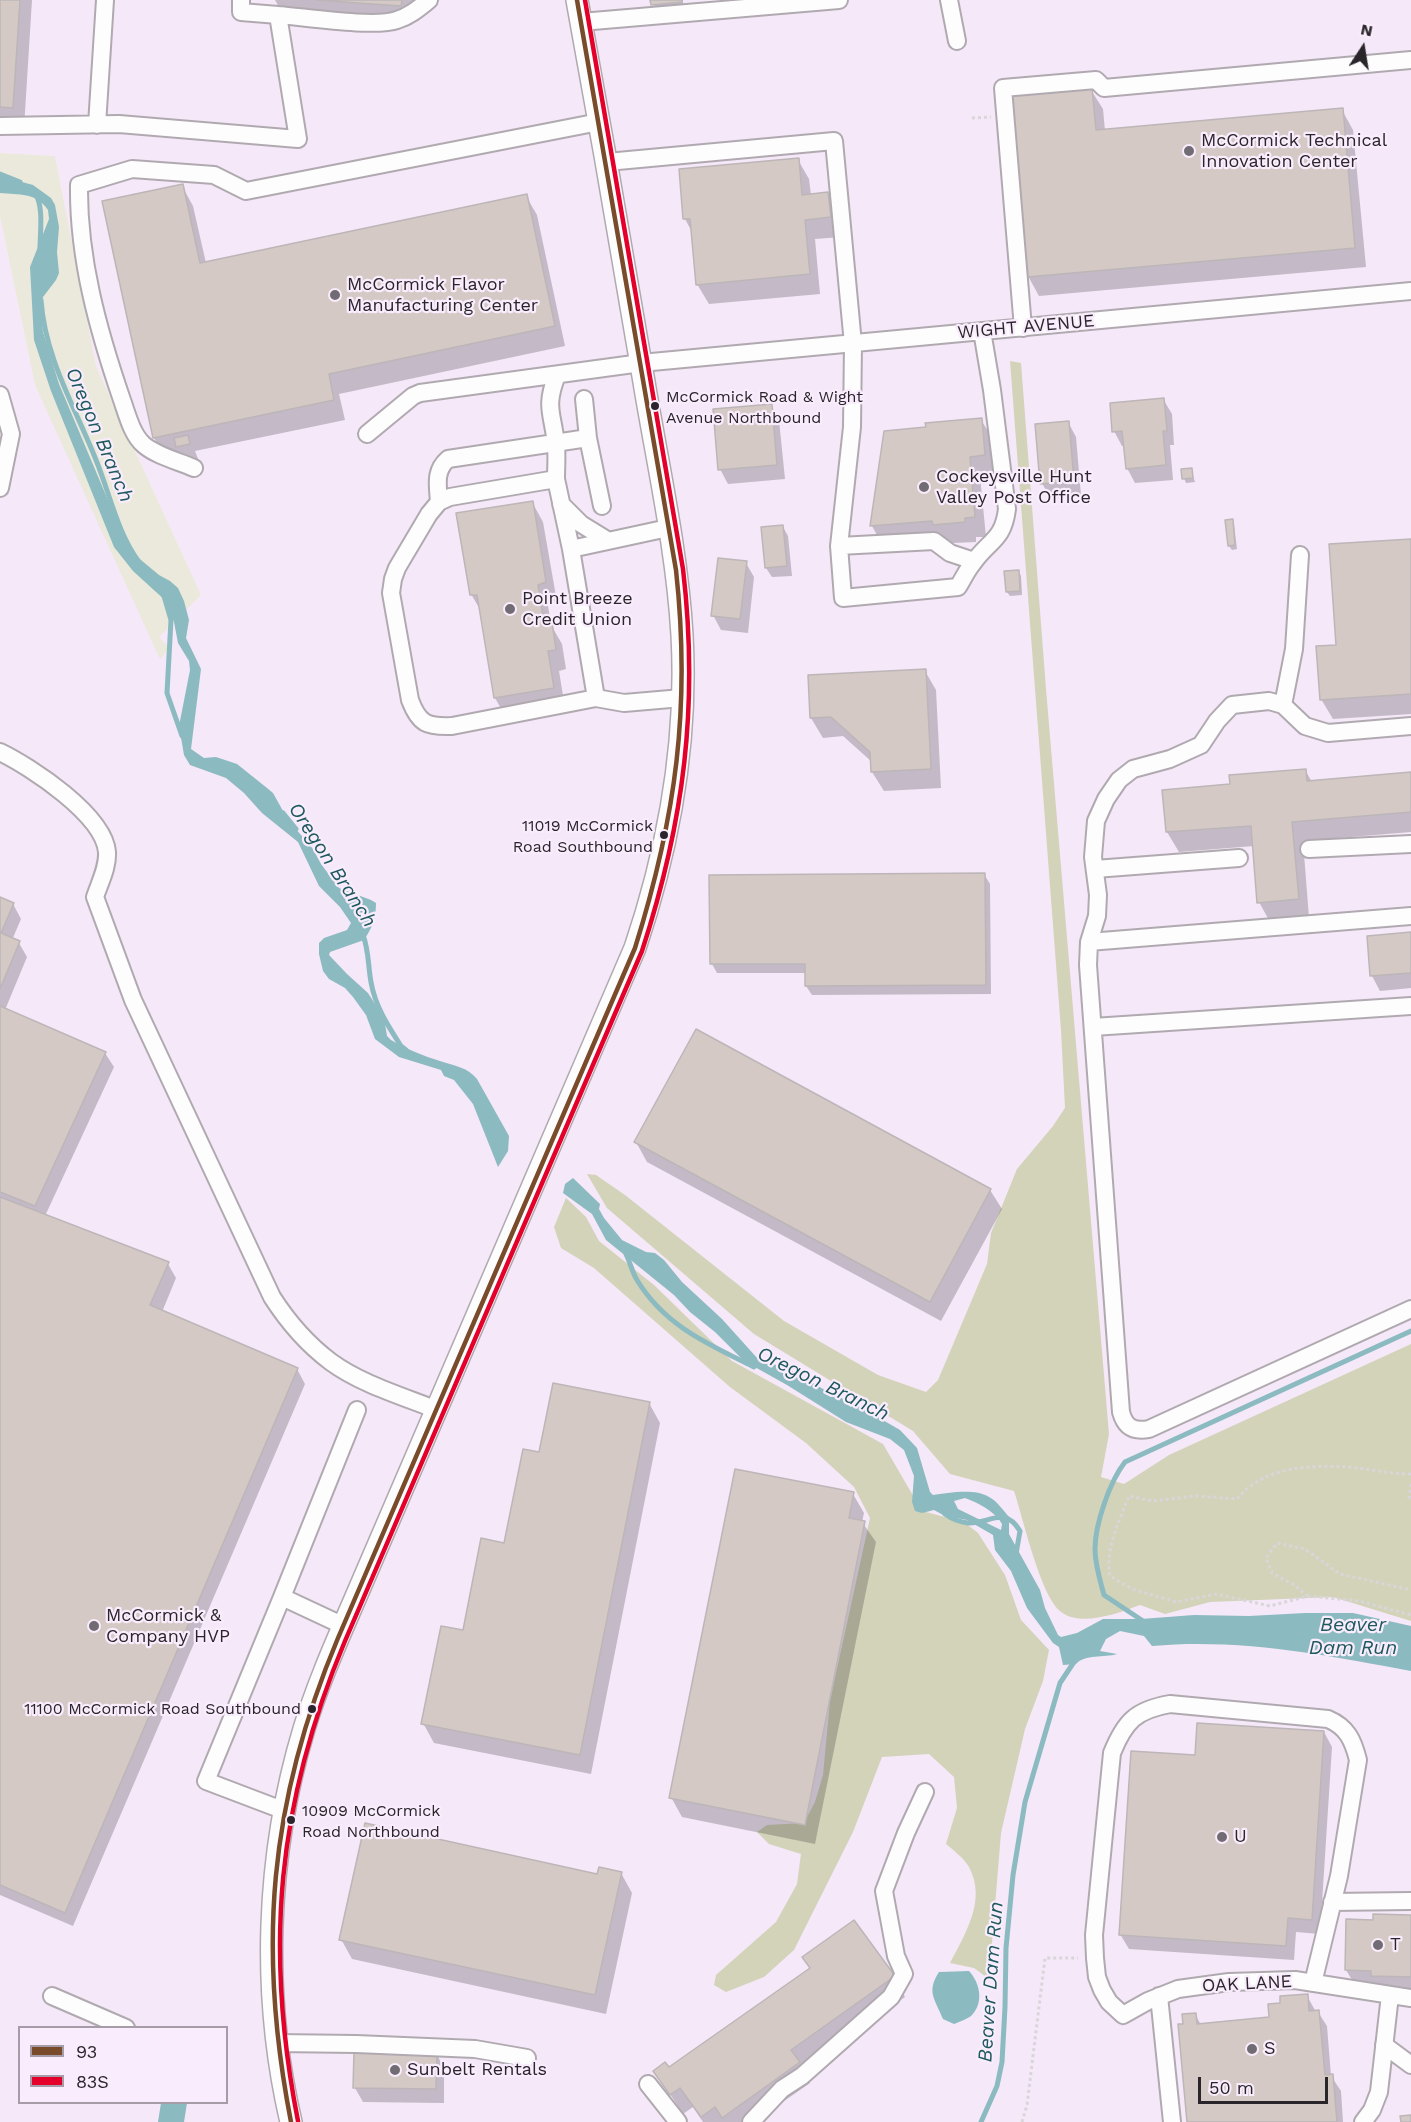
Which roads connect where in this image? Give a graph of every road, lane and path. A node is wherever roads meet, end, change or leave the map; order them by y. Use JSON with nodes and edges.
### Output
{"nodes":[{"id":1,"x":105,"y":0,"type":"edge"},
{"id":2,"x":241,"y":0,"type":"edge"},
{"id":3,"x":429,"y":0,"type":"edge"},
{"id":4,"x":577,"y":0,"type":"edge"},
{"id":5,"x":632,"y":0,"type":"edge"},
{"id":6,"x":838,"y":0,"type":"edge"},
{"id":7,"x":949,"y":0,"type":"edge"},
{"id":8,"x":815,"y":1,"type":"edge"},
{"id":9,"x":705,"y":6,"type":"edge"},
{"id":10,"x":278,"y":15,"type":"junction"},
{"id":11,"x":634,"y":17,"type":"junction"},
{"id":12,"x":581,"y":22,"type":"junction"},
{"id":13,"x":957,"y":41,"type":"dead end"},
{"id":14,"x":1411,"y":60,"type":"edge"},
{"id":15,"x":993,"y":117,"type":"dead end"},
{"id":16,"x":972,"y":118,"type":"dead end"},
{"id":17,"x":599,"y":122,"type":"junction"},
{"id":18,"x":97,"y":125,"type":"junction"},
{"id":19,"x":0,"y":126,"type":"edge"},
{"id":20,"x":607,"y":162,"type":"junction"},
{"id":21,"x":1411,"y":291,"type":"edge"},
{"id":22,"x":1023,"y":328,"type":"junction"},
{"id":23,"x":982,"y":331,"type":"junction"},
{"id":24,"x":853,"y":344,"type":"junction"},
{"id":25,"x":641,"y":363,"type":"junction"},
{"id":26,"x":557,"y":375,"type":"junction"},
{"id":27,"x":0,"y":395,"type":"edge"},
{"id":28,"x":584,"y":399,"type":"dead end"},
{"id":29,"x":367,"y":434,"type":"dead end"},
{"id":30,"x":588,"y":438,"type":"junction"},
{"id":31,"x":556,"y":444,"type":"junction"},
{"id":32,"x":194,"y":468,"type":"dead end"},
{"id":33,"x":556,"y":479,"type":"junction"},
{"id":34,"x":0,"y":488,"type":"edge"},
{"id":35,"x":439,"y":502,"type":"junction"},
{"id":36,"x":560,"y":502,"type":"junction"},
{"id":37,"x":602,"y":506,"type":"dead end"},
{"id":38,"x":668,"y":528,"type":"junction"},
{"id":39,"x":607,"y":540,"type":"junction"},
{"id":40,"x":839,"y":546,"type":"junction"},
{"id":41,"x":571,"y":549,"type":"junction"},
{"id":42,"x":1300,"y":555,"type":"dead end"},
{"id":43,"x":974,"y":561,"type":"junction"},
{"id":44,"x":596,"y":698,"type":"junction"},
{"id":45,"x":682,"y":698,"type":"junction"},
{"id":46,"x":1283,"y":705,"type":"junction"},
{"id":47,"x":1411,"y":726,"type":"edge"},
{"id":48,"x":0,"y":752,"type":"edge"},
{"id":49,"x":1411,"y":844,"type":"edge"},
{"id":50,"x":1309,"y":849,"type":"dead end"},
{"id":51,"x":1239,"y":858,"type":"dead end"},
{"id":52,"x":1095,"y":868,"type":"junction"},
{"id":53,"x":1411,"y":916,"type":"edge"},
{"id":54,"x":1089,"y":942,"type":"junction"},
{"id":55,"x":1411,"y":1006,"type":"edge"},
{"id":56,"x":1093,"y":1027,"type":"junction"},
{"id":57,"x":1411,"y":1309,"type":"edge"},
{"id":58,"x":357,"y":1410,"type":"dead end"},
{"id":59,"x":437,"y":1410,"type":"junction"},
{"id":60,"x":1411,"y":1474,"type":"edge"},
{"id":61,"x":1411,"y":1484,"type":"edge"},
{"id":62,"x":1411,"y":1500,"type":"edge"},
{"id":63,"x":1411,"y":1590,"type":"edge"},
{"id":64,"x":282,"y":1596,"type":"junction"},
{"id":65,"x":1308,"y":1596,"type":"junction"},
{"id":66,"x":1411,"y":1615,"type":"edge"},
{"id":67,"x":344,"y":1626,"type":"junction"},
{"id":68,"x":925,"y":1792,"type":"dead end"},
{"id":69,"x":285,"y":1810,"type":"junction"},
{"id":70,"x":1411,"y":1901,"type":"edge"},
{"id":71,"x":1332,"y":1902,"type":"junction"},
{"id":72,"x":1095,"y":1958,"type":"junction"},
{"id":73,"x":1313,"y":1983,"type":"junction"},
{"id":74,"x":1390,"y":1995,"type":"junction"},
{"id":75,"x":52,"y":1996,"type":"dead end"},
{"id":76,"x":1159,"y":1996,"type":"junction"},
{"id":77,"x":1411,"y":1998,"type":"edge"},
{"id":78,"x":122,"y":2026,"type":"edge"},
{"id":79,"x":277,"y":2043,"type":"junction"},
{"id":80,"x":1384,"y":2045,"type":"junction"},
{"id":81,"x":527,"y":2058,"type":"dead end"},
{"id":82,"x":1411,"y":2065,"type":"edge"},
{"id":83,"x":648,"y":2084,"type":"dead end"},
{"id":84,"x":759,"y":2121,"type":"edge"},
{"id":85,"x":291,"y":2122,"type":"edge"},
{"id":86,"x":678,"y":2122,"type":"edge"},
{"id":87,"x":1022,"y":2122,"type":"edge"},
{"id":88,"x":1172,"y":2122,"type":"edge"},
{"id":89,"x":1363,"y":2122,"type":"edge"}],
"edges":[{"from":1,"to":18,"type":"street"},
{"from":2,"to":10,"type":"street"},
{"from":3,"to":10,"type":"street"},
{"from":4,"to":12,"type":"main road"},
{"from":5,"to":11,"type":"street"},
{"from":6,"to":8,"type":"street"},
{"from":7,"to":13,"type":"street"},
{"from":8,"to":9,"type":"street"},
{"from":9,"to":11,"type":"street"},
{"from":10,"to":18,"type":"street"},
{"from":11,"to":12,"type":"street"},
{"from":12,"to":17,"type":"main road"},
{"from":14,"to":22,"type":"street"},
{"from":15,"to":16,"type":"path"},
{"from":17,"to":20,"type":"main road"},
{"from":17,"to":32,"type":"street"},
{"from":18,"to":19,"type":"street"},
{"from":20,"to":24,"type":"street"},
{"from":20,"to":25,"type":"main road"},
{"from":21,"to":22,"type":"street","name":"WIGHT AVENUE"},
{"from":22,"to":23,"type":"street","name":"WIGHT AVENUE"},
{"from":23,"to":24,"type":"street","name":"WIGHT AVENUE"},
{"from":23,"to":43,"type":"street"},
{"from":24,"to":25,"type":"street","name":"WIGHT AVENUE"},
{"from":24,"to":40,"type":"street"},
{"from":25,"to":26,"type":"street","name":"WIGHT AVENUE"},
{"from":25,"to":38,"type":"main road"},
{"from":26,"to":29,"type":"street","name":"WIGHT AVENUE"},
{"from":26,"to":31,"type":"street"},
{"from":27,"to":34,"type":"street"},
{"from":28,"to":30,"type":"street"},
{"from":30,"to":31,"type":"street"},
{"from":30,"to":37,"type":"street"},
{"from":31,"to":33,"type":"street"},
{"from":31,"to":35,"type":"street"},
{"from":33,"to":35,"type":"street"},
{"from":33,"to":36,"type":"street"},
{"from":35,"to":44,"type":"street"},
{"from":36,"to":39,"type":"street"},
{"from":36,"to":41,"type":"street"},
{"from":38,"to":39,"type":"street"},
{"from":38,"to":45,"type":"main road"},
{"from":39,"to":41,"type":"street"},
{"from":40,"to":43,"type":"street"},
{"from":40,"to":43,"type":"street"},
{"from":41,"to":44,"type":"street"},
{"from":42,"to":46,"type":"street"},
{"from":44,"to":45,"type":"street"},
{"from":45,"to":59,"type":"main road"},
{"from":46,"to":47,"type":"street"},
{"from":46,"to":52,"type":"street"},
{"from":48,"to":59,"type":"street"},
{"from":49,"to":50,"type":"street"},
{"from":51,"to":52,"type":"street"},
{"from":52,"to":54,"type":"street"},
{"from":53,"to":54,"type":"street"},
{"from":54,"to":56,"type":"street"},
{"from":55,"to":56,"type":"street"},
{"from":56,"to":57,"type":"street"},
{"from":58,"to":64,"type":"street"},
{"from":59,"to":67,"type":"main road"},
{"from":60,"to":65,"type":"path"},
{"from":61,"to":62,"type":"path"},
{"from":63,"to":65,"type":"path"},
{"from":64,"to":67,"type":"street"},
{"from":64,"to":69,"type":"street"},
{"from":65,"to":66,"type":"path"},
{"from":67,"to":69,"type":"main road"},
{"from":68,"to":84,"type":"street"},
{"from":69,"to":79,"type":"main road"},
{"from":70,"to":71,"type":"street"},
{"from":71,"to":72,"type":"street"},
{"from":71,"to":73,"type":"street"},
{"from":72,"to":76,"type":"street","name":"OAK LANE"},
{"from":72,"to":87,"type":"path"},
{"from":73,"to":74,"type":"street","name":"OAK LANE"},
{"from":73,"to":76,"type":"street","name":"OAK LANE"},
{"from":74,"to":77,"type":"street","name":"OAK LANE"},
{"from":74,"to":80,"type":"street"},
{"from":75,"to":78,"type":"street"},
{"from":76,"to":88,"type":"street"},
{"from":79,"to":81,"type":"street"},
{"from":79,"to":85,"type":"main road"},
{"from":80,"to":82,"type":"street"},
{"from":80,"to":89,"type":"street"},
{"from":83,"to":86,"type":"street"}]}
